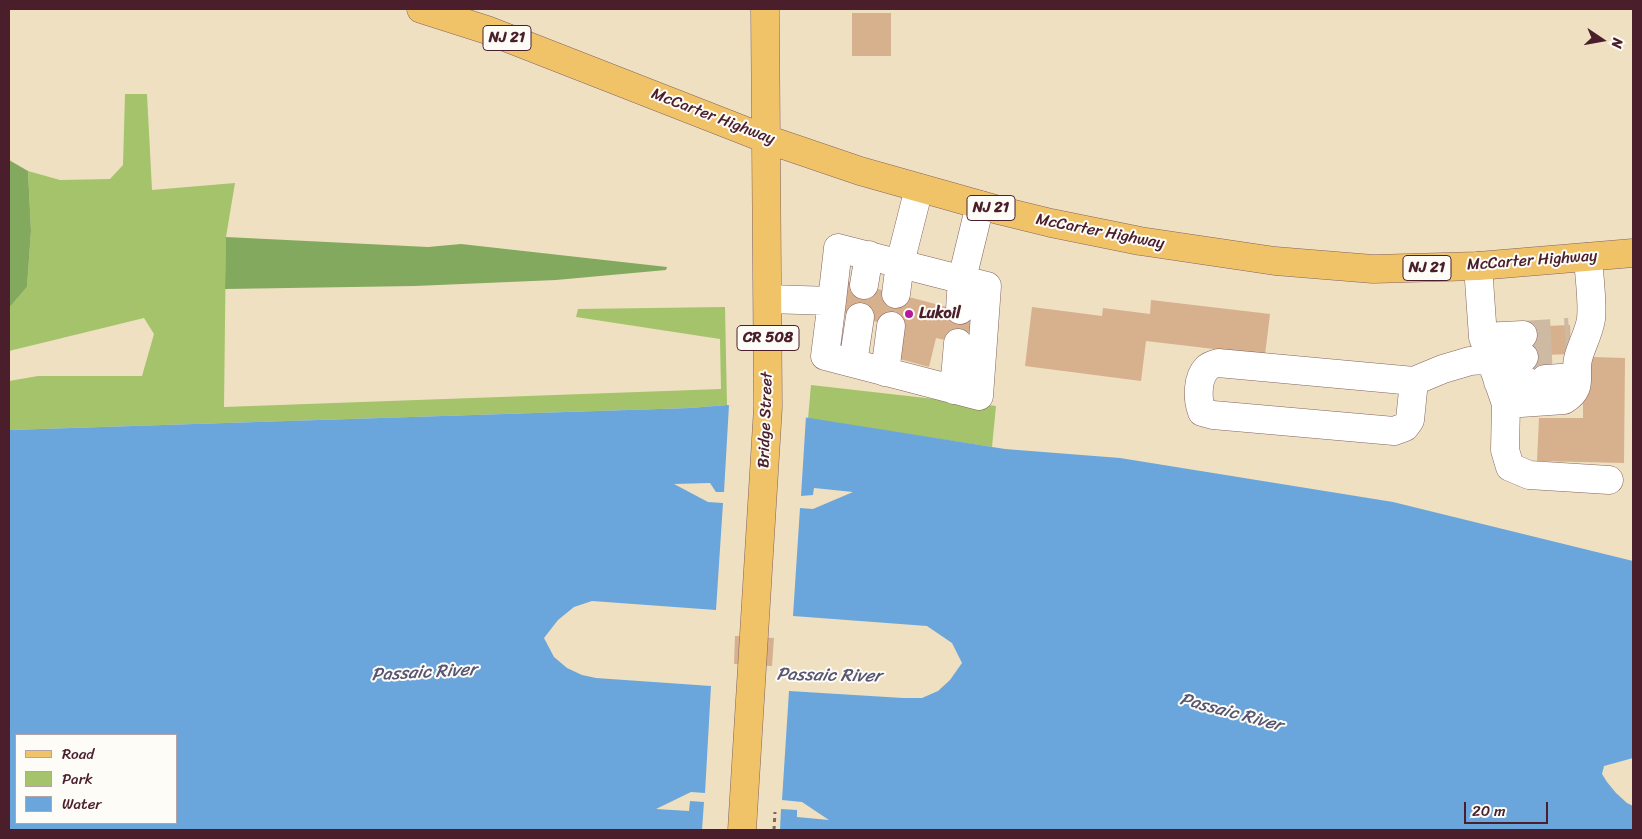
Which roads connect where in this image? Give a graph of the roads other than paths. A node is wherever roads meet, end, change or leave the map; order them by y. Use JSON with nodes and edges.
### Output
{"nodes":[{"id":1,"x":421,"y":9,"type":"edge"},
{"id":2,"x":765,"y":9,"type":"edge"},
{"id":3,"x":440,"y":13,"type":"edge"},
{"id":4,"x":766,"y":139,"type":"junction"},
{"id":5,"x":919,"y":188,"type":"junction"},
{"id":6,"x":980,"y":205,"type":"junction"},
{"id":7,"x":1633,"y":253,"type":"edge"},
{"id":8,"x":869,"y":255,"type":"junction"},
{"id":9,"x":1588,"y":257,"type":"junction"},
{"id":10,"x":900,"y":263,"type":"junction"},
{"id":11,"x":1478,"y":266,"type":"junction"},
{"id":12,"x":962,"y":279,"type":"junction"},
{"id":13,"x":864,"y":285,"type":"dead end"},
{"id":14,"x":896,"y":294,"type":"dead end"},
{"id":15,"x":768,"y":299,"type":"junction"},
{"id":16,"x":832,"y":301,"type":"junction"},
{"id":17,"x":960,"y":310,"type":"dead end"},
{"id":18,"x":860,"y":318,"type":"dead end"},
{"id":19,"x":891,"y":326,"type":"dead end"},
{"id":20,"x":958,"y":343,"type":"dead end"},
{"id":21,"x":1577,"y":350,"type":"junction"},
{"id":22,"x":853,"y":363,"type":"junction"},
{"id":23,"x":1529,"y":363,"type":"junction"},
{"id":24,"x":1494,"y":370,"type":"junction"},
{"id":25,"x":885,"y":372,"type":"junction"},
{"id":26,"x":1414,"y":381,"type":"junction"},
{"id":27,"x":954,"y":390,"type":"junction"},
{"id":28,"x":1609,"y":480,"type":"dead end"},
{"id":29,"x":742,"y":830,"type":"edge"}],
"edges":[{"from":1,"to":3,"type":"main road","name":"McCarter Highway","number":"NJ 21"},
{"from":2,"to":4,"type":"main road","name":"Bridge Street"},
{"from":3,"to":4,"type":"main road","name":"McCarter Highway","number":"NJ 21"},
{"from":4,"to":5,"type":"main road","name":"McCarter Highway","number":"NJ 21"},
{"from":4,"to":15,"type":"main road","name":"Bridge Street","number":"CR 508"},
{"from":5,"to":6,"type":"main road","name":"McCarter Highway","number":"NJ 21"},
{"from":5,"to":10,"type":"lane"},
{"from":6,"to":11,"type":"main road","name":"McCarter Highway","number":"NJ 21"},
{"from":6,"to":12,"type":"lane"},
{"from":7,"to":9,"type":"main road","name":"McCarter Highway","number":"NJ 21"},
{"from":8,"to":10,"type":"lane"},
{"from":8,"to":13,"type":"lane"},
{"from":8,"to":16,"type":"lane"},
{"from":9,"to":11,"type":"main road","name":"McCarter Highway","number":"NJ 21"},
{"from":9,"to":21,"type":"lane"},
{"from":10,"to":12,"type":"lane"},
{"from":10,"to":14,"type":"lane"},
{"from":11,"to":24,"type":"lane"},
{"from":12,"to":17,"type":"lane"},
{"from":12,"to":27,"type":"lane"},
{"from":15,"to":16,"type":"lane"},
{"from":15,"to":29,"type":"main road","name":"Bridge Street","number":"CR 508"},
{"from":16,"to":22,"type":"lane"},
{"from":18,"to":22,"type":"lane"},
{"from":19,"to":25,"type":"lane"},
{"from":20,"to":27,"type":"lane"},
{"from":21,"to":23,"type":"lane"},
{"from":21,"to":24,"type":"lane"},
{"from":22,"to":25,"type":"lane"},
{"from":23,"to":24,"type":"lane"},
{"from":23,"to":24,"type":"lane"},
{"from":24,"to":26,"type":"lane"},
{"from":24,"to":28,"type":"lane"},
{"from":25,"to":27,"type":"lane"},
{"from":26,"to":26,"type":"lane"}]}
